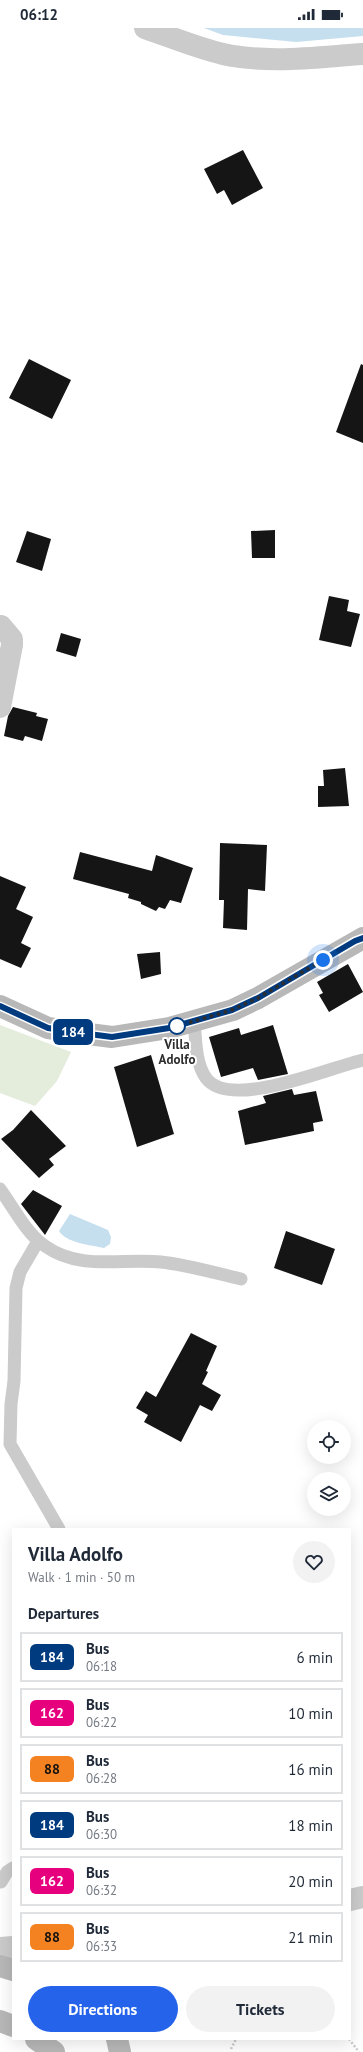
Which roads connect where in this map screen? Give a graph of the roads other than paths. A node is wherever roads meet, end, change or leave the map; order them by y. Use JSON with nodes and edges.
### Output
{"nodes":[{"id":1,"x":145,"y":28,"type":"edge"},
{"id":2,"x":363,"y":54,"type":"edge"},
{"id":3,"x":1,"y":626,"type":"dead end"},
{"id":4,"x":0,"y":707,"type":"edge"},
{"id":5,"x":363,"y":938,"type":"edge"},
{"id":6,"x":0,"y":1006,"type":"edge"},
{"id":7,"x":194,"y":1021,"type":"junction"},
{"id":8,"x":363,"y":1060,"type":"edge"},
{"id":9,"x":0,"y":1189,"type":"edge"},
{"id":10,"x":38,"y":1241,"type":"junction"},
{"id":11,"x":241,"y":1279,"type":"dead end"},
{"id":12,"x":58,"y":1528,"type":"edge"},
{"id":13,"x":12,"y":1869,"type":"edge"},
{"id":14,"x":1,"y":1882,"type":"edge"},
{"id":15,"x":12,"y":1947,"type":"edge"},
{"id":16,"x":0,"y":1948,"type":"edge"},
{"id":17,"x":0,"y":1966,"type":"edge"},
{"id":18,"x":12,"y":1970,"type":"edge"},
{"id":19,"x":0,"y":2022,"type":"edge"},
{"id":20,"x":12,"y":2026,"type":"edge"},
{"id":21,"x":37,"y":2040,"type":"edge"},
{"id":22,"x":117,"y":2040,"type":"edge"},
{"id":23,"x":54,"y":2052,"type":"edge"},
{"id":24,"x":120,"y":2052,"type":"edge"}],
"edges":[{"from":1,"to":2,"type":"street"},
{"from":3,"to":4,"type":"street"},
{"from":5,"to":7,"type":"main road"},
{"from":6,"to":7,"type":"main road"},
{"from":7,"to":8,"type":"lane"},
{"from":9,"to":10,"type":"lane"},
{"from":10,"to":11,"type":"lane"},
{"from":10,"to":12,"type":"lane"},
{"from":13,"to":14,"type":"lane"},
{"from":15,"to":16,"type":"street"},
{"from":17,"to":18,"type":"main road"},
{"from":19,"to":20,"type":"main road"},
{"from":21,"to":23,"type":"main road"},
{"from":22,"to":24,"type":"main road"}]}
